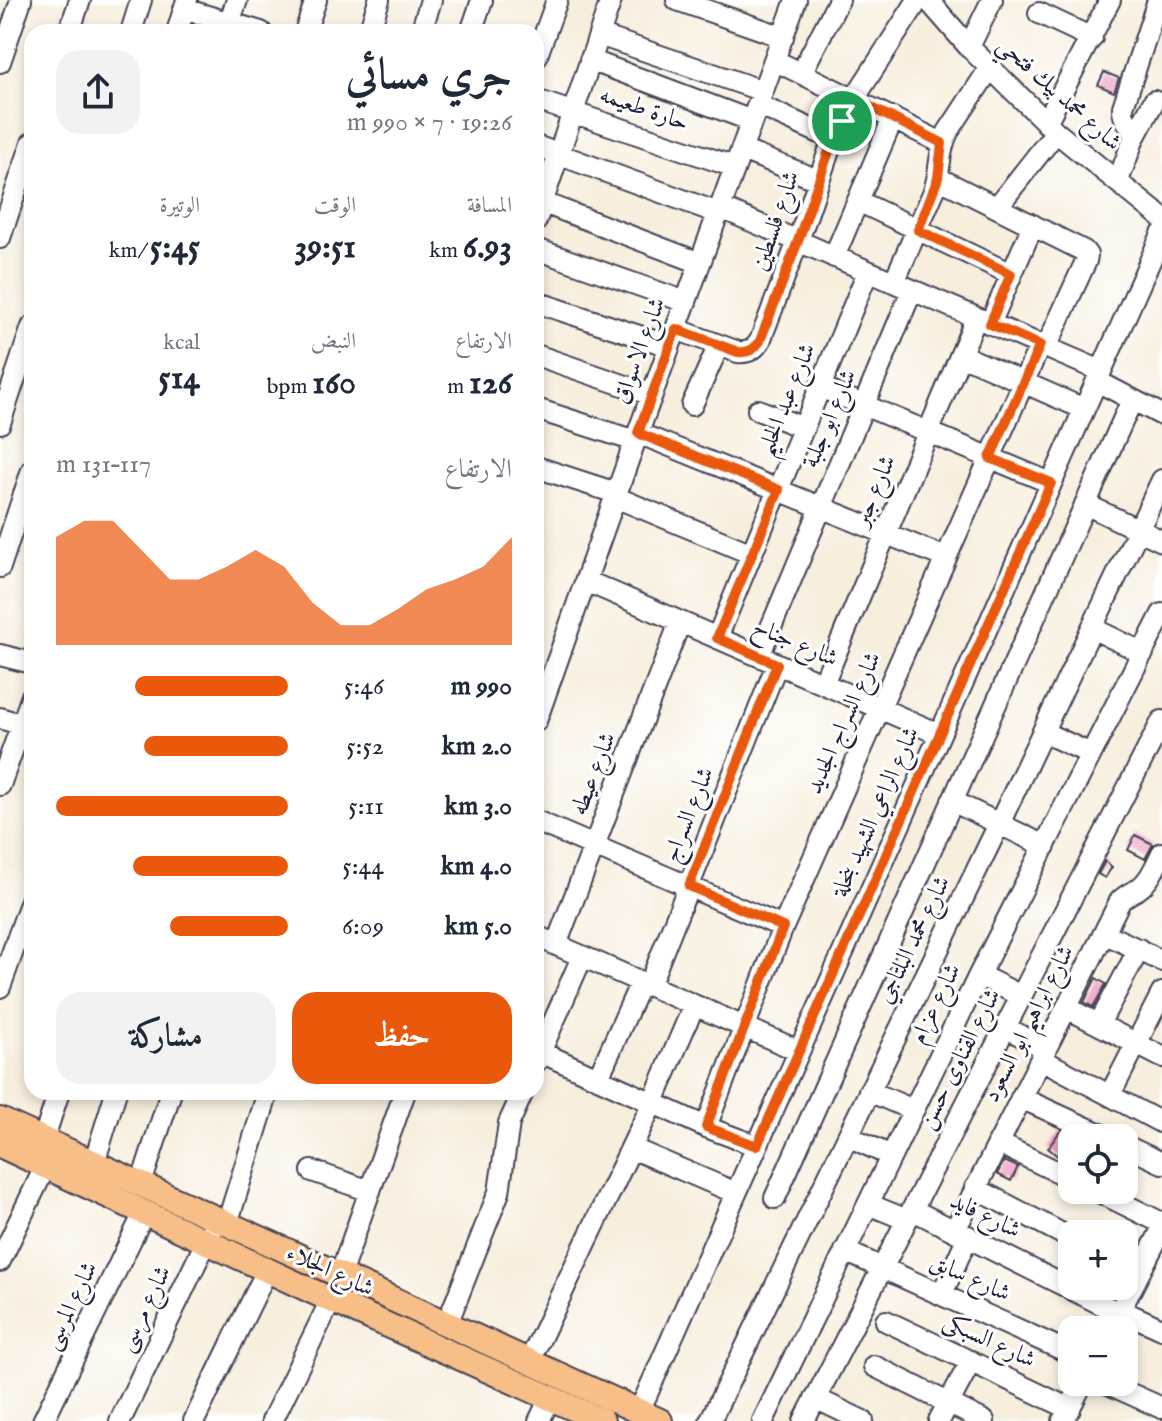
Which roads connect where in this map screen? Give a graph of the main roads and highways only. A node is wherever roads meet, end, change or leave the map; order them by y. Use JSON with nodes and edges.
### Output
{"nodes":[{"id":1,"x":0,"y":1120,"type":"edge"},
{"id":2,"x":0,"y":1145,"type":"edge"},
{"id":3,"x":42,"y":1156,"type":"junction"},
{"id":4,"x":592,"y":1408,"type":"edge"},
{"id":5,"x":650,"y":1416,"type":"edge"}],
"edges":[{"from":1,"to":3,"type":"main road","name":"شارع الجلاء"},
{"from":2,"to":3,"type":"main road","name":"شارع الجلاء"},
{"from":3,"to":4,"type":"main road","name":"شارع الجلاء"},
{"from":3,"to":4,"type":"main road","name":"شارع الجلاء"},
{"from":4,"to":5,"type":"main road","name":"شارع الجلاء"}]}
